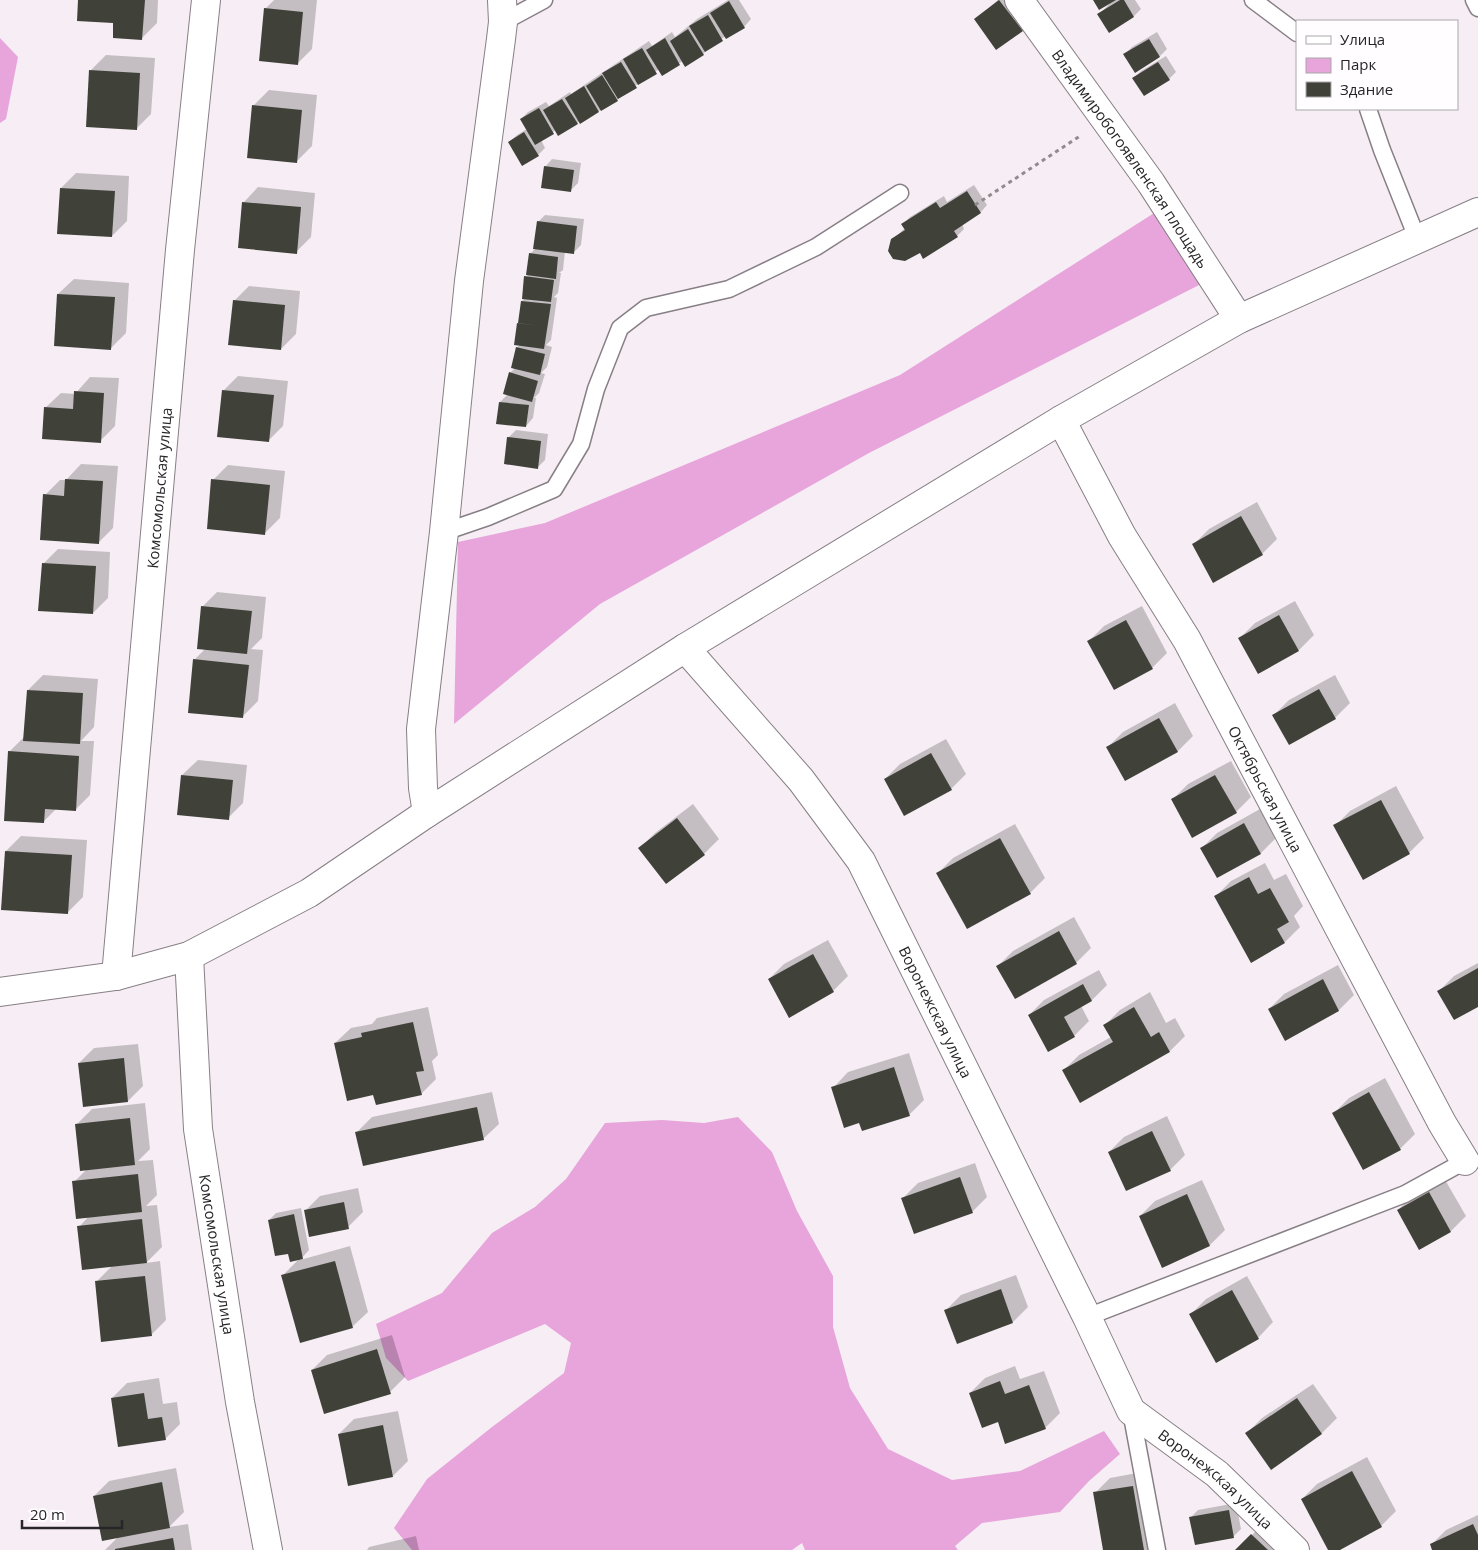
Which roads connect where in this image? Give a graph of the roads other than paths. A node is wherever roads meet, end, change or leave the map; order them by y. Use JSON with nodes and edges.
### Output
{"nodes":[{"id":1,"x":206,"y":0,"type":"edge"},
{"id":2,"x":544,"y":0,"type":"edge"},
{"id":3,"x":1019,"y":0,"type":"edge"},
{"id":4,"x":1253,"y":0,"type":"edge"},
{"id":5,"x":1474,"y":0,"type":"edge"},
{"id":6,"x":1478,"y":8,"type":"edge"},
{"id":7,"x":502,"y":11,"type":"edge"},
{"id":8,"x":1296,"y":32,"type":"edge"},
{"id":9,"x":1368,"y":110,"type":"edge"},
{"id":10,"x":900,"y":193,"type":"dead end"},
{"id":11,"x":1475,"y":214,"type":"edge"},
{"id":12,"x":1418,"y":238,"type":"junction"},
{"id":13,"x":1239,"y":319,"type":"junction"},
{"id":14,"x":1061,"y":420,"type":"junction"},
{"id":15,"x":444,"y":532,"type":"junction"},
{"id":16,"x":685,"y":648,"type":"junction"},
{"id":17,"x":427,"y":813,"type":"junction"},
{"id":18,"x":189,"y":956,"type":"junction"},
{"id":19,"x":116,"y":976,"type":"junction"},
{"id":20,"x":0,"y":992,"type":"edge"},
{"id":21,"x":1465,"y":1161,"type":"joint"},
{"id":22,"x":1087,"y":1318,"type":"junction"},
{"id":23,"x":1131,"y":1411,"type":"junction"},
{"id":24,"x":268,"y":1550,"type":"edge"},
{"id":25,"x":1157,"y":1550,"type":"edge"},
{"id":26,"x":1296,"y":1550,"type":"edge"}],
"edges":[{"from":1,"to":19,"type":"street","name":"Комсомольская улица"},
{"from":2,"to":7,"type":"lane"},
{"from":3,"to":13,"type":"street","name":"Владимиробогоявленская площадь"},
{"from":4,"to":8,"type":"lane"},
{"from":5,"to":6,"type":"lane"},
{"from":7,"to":15,"type":"street"},
{"from":9,"to":12,"type":"lane"},
{"from":10,"to":15,"type":"lane"},
{"from":11,"to":12,"type":"street"},
{"from":12,"to":13,"type":"street"},
{"from":13,"to":14,"type":"street"},
{"from":14,"to":16,"type":"street"},
{"from":14,"to":21,"type":"street","name":"Октябрьская улица"},
{"from":15,"to":17,"type":"street"},
{"from":16,"to":17,"type":"street"},
{"from":16,"to":22,"type":"street","name":"Воронежская улица"},
{"from":17,"to":18,"type":"street"},
{"from":18,"to":19,"type":"street"},
{"from":18,"to":24,"type":"street","name":"Комсомольская улица"},
{"from":19,"to":20,"type":"street"},
{"from":21,"to":22,"type":"lane"},
{"from":22,"to":23,"type":"street","name":"Воронежская улица"},
{"from":23,"to":25,"type":"lane","name":"Воронежская улица"},
{"from":23,"to":26,"type":"street","name":"Воронежская улица"}]}
